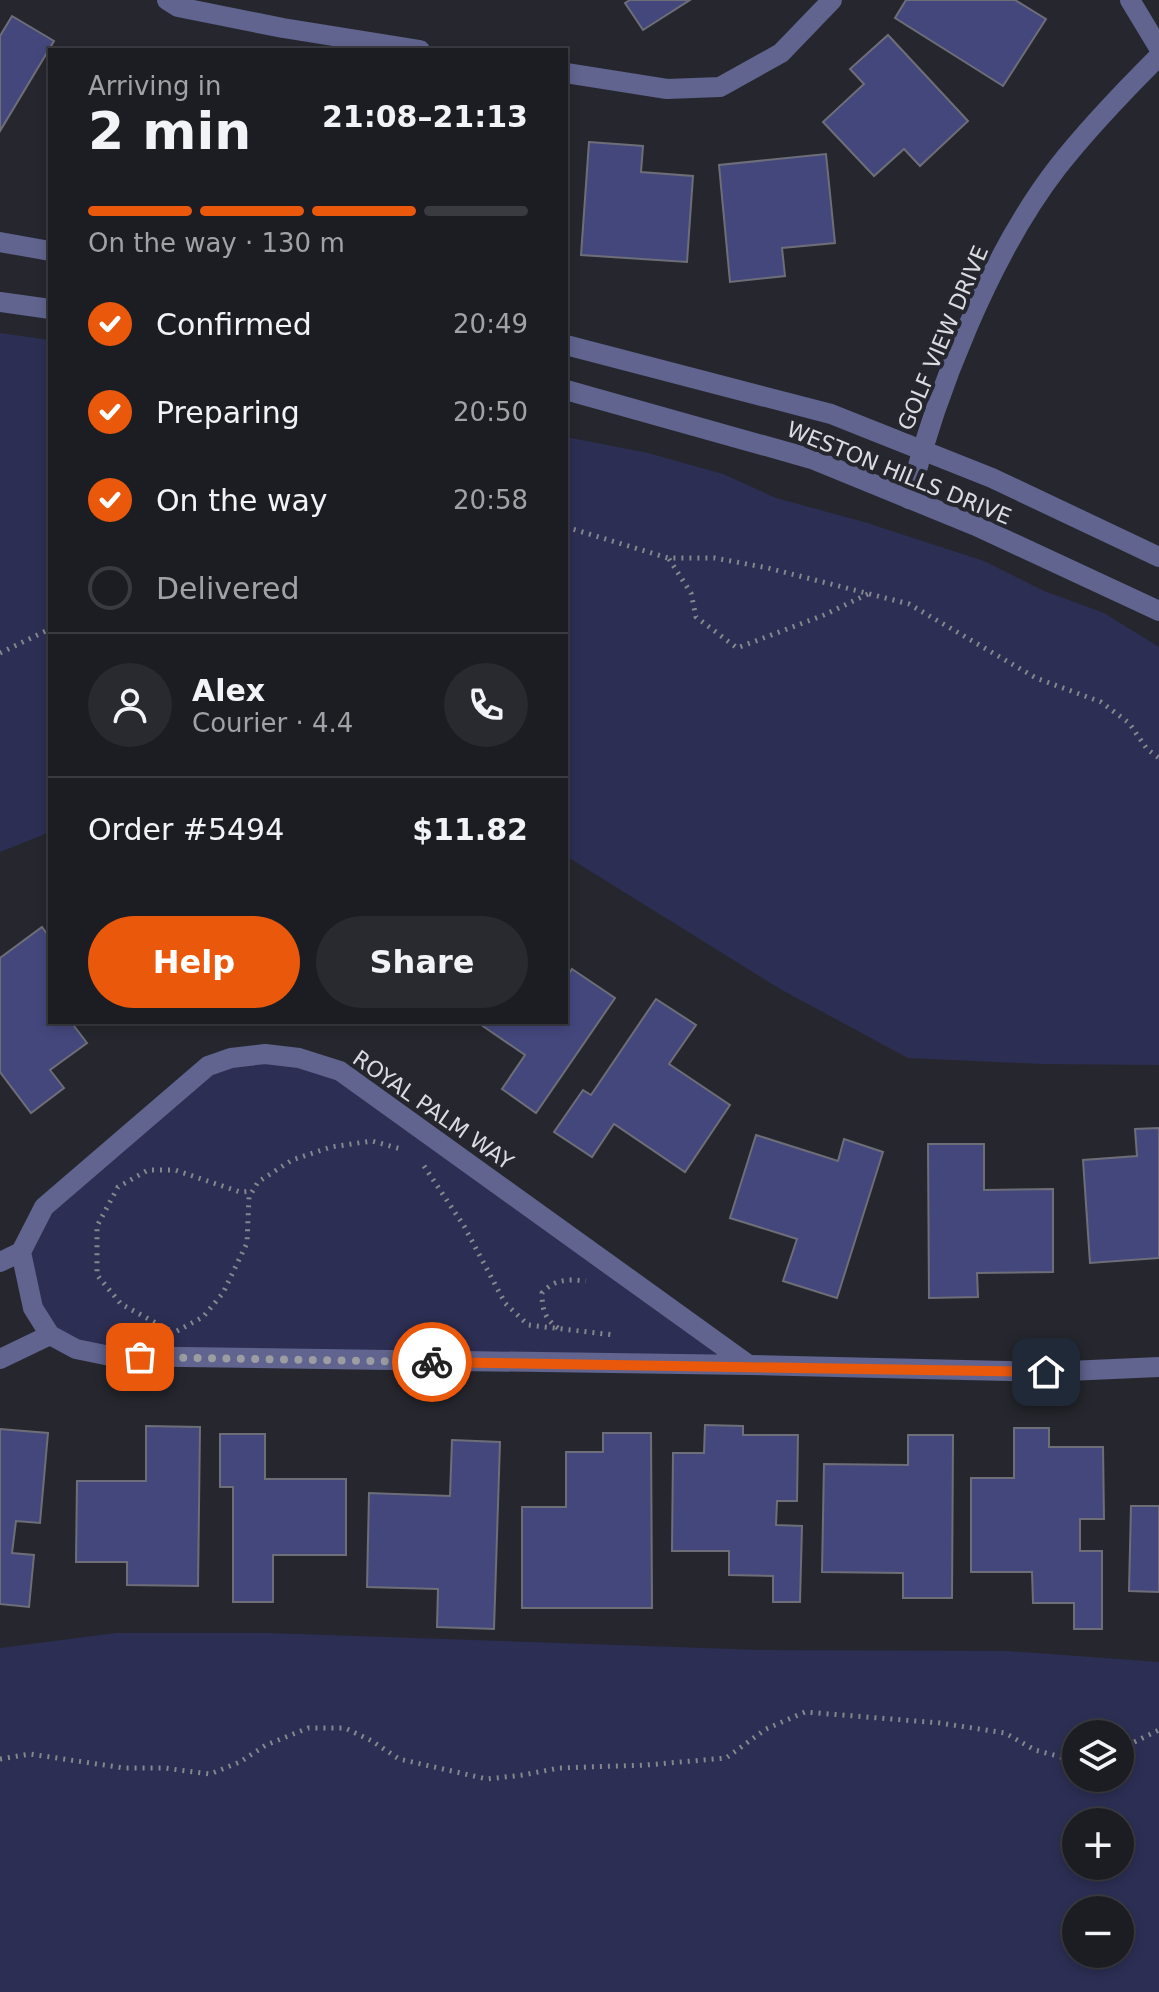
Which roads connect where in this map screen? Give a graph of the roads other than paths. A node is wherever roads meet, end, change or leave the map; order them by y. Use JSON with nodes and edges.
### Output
{"nodes":[{"id":1,"x":167,"y":0,"type":"edge"},
{"id":2,"x":832,"y":0,"type":"edge"},
{"id":3,"x":1130,"y":0,"type":"edge"},
{"id":4,"x":408,"y":48,"type":"edge"},
{"id":5,"x":1159,"y":48,"type":"edge"},
{"id":6,"x":1159,"y":56,"type":"edge"},
{"id":7,"x":568,"y":73,"type":"edge"},
{"id":8,"x":0,"y":242,"type":"edge"},
{"id":9,"x":48,"y":251,"type":"edge"},
{"id":10,"x":0,"y":302,"type":"edge"},
{"id":11,"x":48,"y":309,"type":"edge"},
{"id":12,"x":568,"y":346,"type":"edge"},
{"id":13,"x":568,"y":391,"type":"edge"},
{"id":14,"x":921,"y":450,"type":"junction"},
{"id":15,"x":909,"y":499,"type":"junction"},
{"id":16,"x":1159,"y":557,"type":"edge"},
{"id":17,"x":1159,"y":611,"type":"edge"},
{"id":18,"x":21,"y":1252,"type":"junction"},
{"id":19,"x":0,"y":1262,"type":"edge"},
{"id":20,"x":50,"y":1335,"type":"junction"},
{"id":21,"x":0,"y":1359,"type":"edge"},
{"id":22,"x":749,"y":1365,"type":"junction"},
{"id":23,"x":1159,"y":1367,"type":"edge"}],
"edges":[{"from":1,"to":4,"type":"street"},
{"from":2,"to":7,"type":"street"},
{"from":3,"to":5,"type":"street"},
{"from":6,"to":14,"type":"street","name":"GOLF VIEW DRIVE"},
{"from":8,"to":9,"type":"street"},
{"from":10,"to":11,"type":"street"},
{"from":12,"to":14,"type":"street","name":"WESTON HILLS DRIVE"},
{"from":13,"to":15,"type":"street","name":"WESTON HILLS DRIVE"},
{"from":14,"to":15,"type":"street","name":"GOLF VIEW DRIVE"},
{"from":14,"to":16,"type":"street","name":"WESTON HILLS DRIVE"},
{"from":15,"to":17,"type":"street","name":"WESTON HILLS DRIVE"},
{"from":18,"to":19,"type":"street"},
{"from":18,"to":20,"type":"street"},
{"from":18,"to":22,"type":"street","name":"ROYAL PALM WAY"},
{"from":20,"to":21,"type":"street"},
{"from":20,"to":22,"type":"street"},
{"from":22,"to":23,"type":"street"}]}
